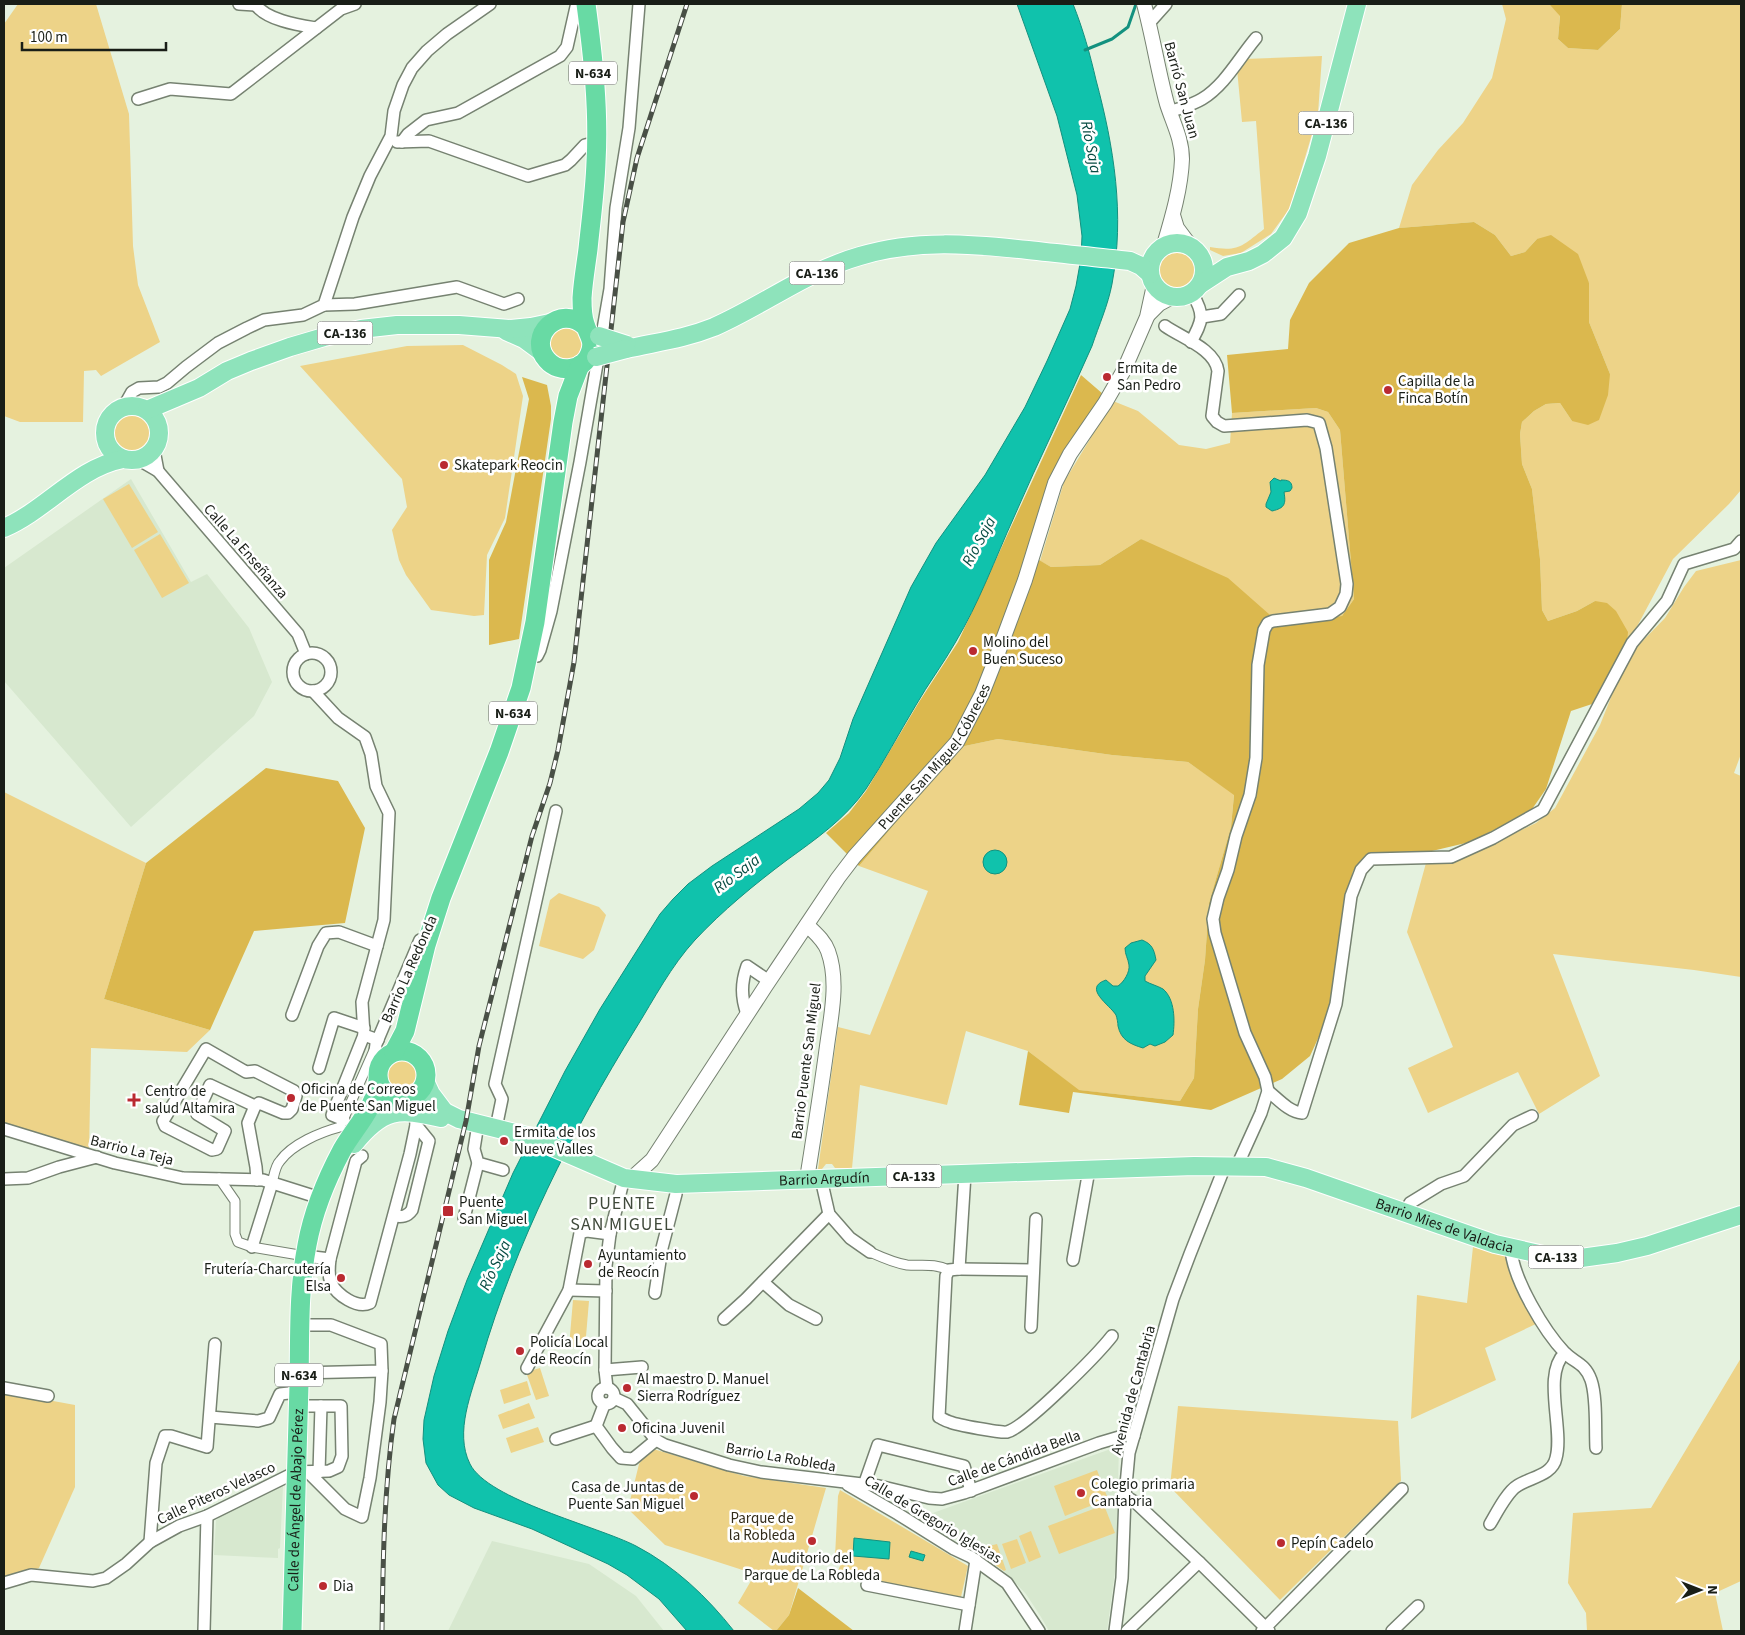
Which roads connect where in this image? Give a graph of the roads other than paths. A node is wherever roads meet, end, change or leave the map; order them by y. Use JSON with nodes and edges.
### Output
{"nodes":[{"id":1,"x":239,"y":4,"type":"edge"},
{"id":2,"x":255,"y":4,"type":"edge"},
{"id":3,"x":354,"y":4,"type":"edge"},
{"id":4,"x":490,"y":4,"type":"edge"},
{"id":5,"x":586,"y":4,"type":"edge"},
{"id":6,"x":639,"y":4,"type":"edge"},
{"id":7,"x":1166,"y":4,"type":"edge"},
{"id":8,"x":1357,"y":4,"type":"edge"},
{"id":9,"x":1147,"y":14,"type":"edge"},
{"id":10,"x":316,"y":28,"type":"junction"},
{"id":11,"x":1256,"y":38,"type":"dead end"},
{"id":12,"x":138,"y":99,"type":"dead end"},
{"id":13,"x":1170,"y":112,"type":"junction"},
{"id":14,"x":388,"y":142,"type":"junction"},
{"id":15,"x":402,"y":142,"type":"junction"},
{"id":16,"x":597,"y":142,"type":"junction"},
{"id":17,"x":1173,"y":214,"type":"junction"},
{"id":18,"x":1195,"y":250,"type":"junction"},
{"id":19,"x":1150,"y":263,"type":"junction"},
{"id":20,"x":1230,"y":266,"type":"junction"},
{"id":21,"x":584,"y":272,"type":"junction"},
{"id":22,"x":1196,"y":288,"type":"junction"},
{"id":23,"x":1238,"y":295,"type":"dead end"},
{"id":24,"x":1172,"y":297,"type":"junction"},
{"id":25,"x":518,"y":300,"type":"dead end"},
{"id":26,"x":324,"y":305,"type":"junction"},
{"id":27,"x":1147,"y":316,"type":"junction"},
{"id":28,"x":1202,"y":317,"type":"junction"},
{"id":29,"x":555,"y":321,"type":"junction"},
{"id":30,"x":1165,"y":326,"type":"dead end"},
{"id":31,"x":500,"y":328,"type":"junction"},
{"id":32,"x":591,"y":332,"type":"junction"},
{"id":33,"x":1191,"y":342,"type":"junction"},
{"id":34,"x":631,"y":347,"type":"junction"},
{"id":35,"x":548,"y":360,"type":"junction"},
{"id":36,"x":587,"y":361,"type":"junction"},
{"id":37,"x":199,"y":388,"type":"junction"},
{"id":38,"x":123,"y":408,"type":"junction"},
{"id":39,"x":147,"y":410,"type":"junction"},
{"id":40,"x":563,"y":422,"type":"junction"},
{"id":41,"x":159,"y":431,"type":"junction"},
{"id":42,"x":106,"y":442,"type":"junction"},
{"id":43,"x":154,"y":450,"type":"junction"},
{"id":44,"x":131,"y":459,"type":"junction"},
{"id":45,"x":158,"y":471,"type":"junction"},
{"id":46,"x":81,"y":476,"type":"junction"},
{"id":47,"x":4,"y":528,"type":"edge"},
{"id":48,"x":1741,"y":541,"type":"edge"},
{"id":49,"x":306,"y":654,"type":"junction"},
{"id":50,"x":528,"y":657,"type":"junction"},
{"id":51,"x":313,"y":691,"type":"junction"},
{"id":52,"x":556,"y":811,"type":"dead end"},
{"id":53,"x":441,"y":898,"type":"junction"},
{"id":54,"x":807,"y":924,"type":"junction"},
{"id":55,"x":377,"y":946,"type":"junction"},
{"id":56,"x":769,"y":981,"type":"junction"},
{"id":57,"x":415,"y":991,"type":"junction"},
{"id":58,"x":748,"y":1014,"type":"junction"},
{"id":59,"x":292,"y":1015,"type":"dead end"},
{"id":60,"x":364,"y":1032,"type":"junction"},
{"id":61,"x":414,"y":1054,"type":"junction"},
{"id":62,"x":381,"y":1057,"type":"junction"},
{"id":63,"x":319,"y":1068,"type":"dead end"},
{"id":64,"x":1268,"y":1091,"type":"junction"},
{"id":65,"x":411,"y":1101,"type":"junction"},
{"id":66,"x":255,"y":1106,"type":"junction"},
{"id":67,"x":451,"y":1115,"type":"junction"},
{"id":68,"x":1532,"y":1116,"type":"dead end"},
{"id":69,"x":363,"y":1119,"type":"junction"},
{"id":70,"x":344,"y":1120,"type":"junction"},
{"id":71,"x":478,"y":1124,"type":"junction"},
{"id":72,"x":496,"y":1128,"type":"junction"},
{"id":73,"x":4,"y":1129,"type":"edge"},
{"id":74,"x":362,"y":1156,"type":"dead end"},
{"id":75,"x":97,"y":1157,"type":"junction"},
{"id":76,"x":652,"y":1160,"type":"junction"},
{"id":77,"x":478,"y":1163,"type":"junction"},
{"id":78,"x":1231,"y":1166,"type":"junction"},
{"id":79,"x":503,"y":1170,"type":"dead end"},
{"id":80,"x":1089,"y":1170,"type":"junction"},
{"id":81,"x":965,"y":1174,"type":"junction"},
{"id":82,"x":219,"y":1178,"type":"junction"},
{"id":83,"x":627,"y":1178,"type":"junction"},
{"id":84,"x":4,"y":1179,"type":"edge"},
{"id":85,"x":814,"y":1179,"type":"junction"},
{"id":86,"x":257,"y":1180,"type":"junction"},
{"id":87,"x":328,"y":1180,"type":"junction"},
{"id":88,"x":654,"y":1182,"type":"junction"},
{"id":89,"x":272,"y":1183,"type":"junction"},
{"id":90,"x":676,"y":1184,"type":"junction"},
{"id":91,"x":320,"y":1198,"type":"junction"},
{"id":92,"x":1404,"y":1213,"type":"junction"},
{"id":93,"x":829,"y":1214,"type":"junction"},
{"id":94,"x":1741,"y":1215,"type":"edge"},
{"id":95,"x":394,"y":1216,"type":"junction"},
{"id":96,"x":464,"y":1218,"type":"dead end"},
{"id":97,"x":1036,"y":1219,"type":"dead end"},
{"id":98,"x":610,"y":1234,"type":"junction"},
{"id":99,"x":252,"y":1247,"type":"junction"},
{"id":100,"x":1511,"y":1249,"type":"junction"},
{"id":101,"x":870,"y":1252,"type":"joint"},
{"id":102,"x":305,"y":1256,"type":"junction"},
{"id":103,"x":330,"y":1259,"type":"junction"},
{"id":104,"x":1072,"y":1260,"type":"dead end"},
{"id":105,"x":954,"y":1269,"type":"junction"},
{"id":106,"x":1034,"y":1270,"type":"junction"},
{"id":107,"x":763,"y":1282,"type":"junction"},
{"id":108,"x":569,"y":1290,"type":"junction"},
{"id":109,"x":606,"y":1291,"type":"junction"},
{"id":110,"x":655,"y":1293,"type":"dead end"},
{"id":111,"x":816,"y":1319,"type":"dead end"},
{"id":112,"x":724,"y":1320,"type":"dead end"},
{"id":113,"x":300,"y":1325,"type":"junction"},
{"id":114,"x":1031,"y":1327,"type":"dead end"},
{"id":115,"x":1112,"y":1336,"type":"dead end"},
{"id":116,"x":215,"y":1344,"type":"dead end"},
{"id":117,"x":1565,"y":1353,"type":"junction"},
{"id":118,"x":642,"y":1367,"type":"dead end"},
{"id":119,"x":527,"y":1368,"type":"dead end"},
{"id":120,"x":605,"y":1370,"type":"junction"},
{"id":121,"x":382,"y":1371,"type":"junction"},
{"id":122,"x":299,"y":1373,"type":"junction"},
{"id":123,"x":4,"y":1388,"type":"edge"},
{"id":124,"x":607,"y":1388,"type":"junction"},
{"id":125,"x":48,"y":1396,"type":"dead end"},
{"id":126,"x":614,"y":1398,"type":"junction"},
{"id":127,"x":298,"y":1399,"type":"junction"},
{"id":128,"x":604,"y":1405,"type":"junction"},
{"id":129,"x":321,"y":1406,"type":"junction"},
{"id":130,"x":210,"y":1417,"type":"junction"},
{"id":131,"x":596,"y":1426,"type":"junction"},
{"id":132,"x":1134,"y":1436,"type":"junction"},
{"id":133,"x":556,"y":1439,"type":"dead end"},
{"id":134,"x":656,"y":1440,"type":"junction"},
{"id":135,"x":1596,"y":1448,"type":"dead end"},
{"id":136,"x":313,"y":1472,"type":"junction"},
{"id":137,"x":844,"y":1483,"type":"junction"},
{"id":138,"x":864,"y":1485,"type":"junction"},
{"id":139,"x":885,"y":1488,"type":"junction"},
{"id":140,"x":1402,"y":1489,"type":"dead end"},
{"id":141,"x":971,"y":1491,"type":"junction"},
{"id":142,"x":1125,"y":1496,"type":"junction"},
{"id":143,"x":898,"y":1514,"type":"junction"},
{"id":144,"x":207,"y":1516,"type":"junction"},
{"id":145,"x":1490,"y":1524,"type":"dead end"},
{"id":146,"x":150,"y":1542,"type":"junction"},
{"id":147,"x":976,"y":1560,"type":"junction"},
{"id":148,"x":1200,"y":1562,"type":"junction"},
{"id":149,"x":4,"y":1583,"type":"edge"},
{"id":150,"x":867,"y":1585,"type":"dead end"},
{"id":151,"x":969,"y":1605,"type":"junction"},
{"id":152,"x":1418,"y":1606,"type":"dead end"},
{"id":153,"x":1266,"y":1630,"type":"edge"},
{"id":154,"x":204,"y":1631,"type":"edge"},
{"id":155,"x":292,"y":1631,"type":"edge"},
{"id":156,"x":964,"y":1631,"type":"edge"},
{"id":157,"x":1039,"y":1631,"type":"edge"},
{"id":158,"x":1115,"y":1631,"type":"edge"},
{"id":159,"x":1127,"y":1631,"type":"edge"},
{"id":160,"x":1392,"y":1631,"type":"edge"}],
"edges":[{"from":1,"to":2,"type":"street"},
{"from":2,"to":10,"type":"street"},
{"from":3,"to":10,"type":"street"},
{"from":4,"to":14,"type":"street"},
{"from":5,"to":15,"type":"street"},
{"from":5,"to":16,"type":"highway","number":"N-634"},
{"from":6,"to":50,"type":"street"},
{"from":7,"to":9,"type":"street"},
{"from":8,"to":20,"type":"main road","number":"CA-136"},
{"from":9,"to":13,"type":"street","name":"Barrió San Juan"},
{"from":10,"to":12,"type":"street"},
{"from":11,"to":13,"type":"street"},
{"from":13,"to":17,"type":"street","name":"Barrió San Juan"},
{"from":14,"to":15,"type":"street"},
{"from":14,"to":26,"type":"street"},
{"from":15,"to":16,"type":"street"},
{"from":16,"to":21,"type":"highway","number":"N-634"},
{"from":17,"to":18,"type":"street"},
{"from":17,"to":19,"type":"street","name":"Barrió San Juan"},
{"from":18,"to":19,"type":"main road","number":"CA-136"},
{"from":18,"to":20,"type":"main road","number":"CA-136"},
{"from":18,"to":22,"type":"main road"},
{"from":19,"to":24,"type":"main road","number":"CA-136"},
{"from":19,"to":27,"type":"street","name":"Puente San Miguel-Cóbreces"},
{"from":19,"to":34,"type":"main road","number":"CA-136"},
{"from":20,"to":22,"type":"main road","number":"CA-136"},
{"from":21,"to":29,"type":"highway","number":"N-634"},
{"from":21,"to":32,"type":"highway","number":"N-634"},
{"from":22,"to":24,"type":"main road","name":"Puente San Miguel-Cóbreces","number":"CA-136"},
{"from":22,"to":28,"type":"street"},
{"from":23,"to":28,"type":"street"},
{"from":24,"to":27,"type":"street","name":"Puente San Miguel-Cóbreces"},
{"from":25,"to":26,"type":"street"},
{"from":26,"to":38,"type":"street"},
{"from":27,"to":54,"type":"street","name":"Puente San Miguel-Cóbreces"},
{"from":28,"to":33,"type":"street"},
{"from":29,"to":31,"type":"main road"},
{"from":29,"to":32,"type":"highway"},
{"from":29,"to":35,"type":"highway","number":"N-634"},
{"from":30,"to":33,"type":"street"},
{"from":31,"to":35,"type":"main road"},
{"from":31,"to":37,"type":"main road","number":"CA-136"},
{"from":32,"to":34,"type":"main road","number":"CA-136","bridge":true},
{"from":32,"to":36,"type":"highway","number":"N-634"},
{"from":33,"to":64,"type":"street"},
{"from":34,"to":36,"type":"main road","number":"CA-136","bridge":true},
{"from":35,"to":36,"type":"highway"},
{"from":35,"to":40,"type":"highway","number":"N-634"},
{"from":36,"to":40,"type":"highway","number":"N-634"},
{"from":37,"to":39,"type":"main road"},
{"from":37,"to":41,"type":"main road"},
{"from":38,"to":39,"type":"main road"},
{"from":38,"to":42,"type":"main road"},
{"from":39,"to":41,"type":"main road"},
{"from":40,"to":50,"type":"highway","number":"N-634"},
{"from":41,"to":43,"type":"main road"},
{"from":42,"to":44,"type":"main road"},
{"from":42,"to":46,"type":"main road"},
{"from":43,"to":44,"type":"main road"},
{"from":43,"to":45,"type":"street","name":"Calle La Enseñanza"},
{"from":44,"to":45,"type":"street","name":"Calle La Enseñanza"},
{"from":44,"to":46,"type":"main road"},
{"from":45,"to":49,"type":"street","name":"Calle La Enseñanza"},
{"from":46,"to":47,"type":"main road"},
{"from":48,"to":64,"type":"street"},
{"from":49,"to":51,"type":"street"},
{"from":49,"to":51,"type":"street"},
{"from":50,"to":53,"type":"highway","number":"N-634"},
{"from":51,"to":55,"type":"street"},
{"from":52,"to":72,"type":"street"},
{"from":53,"to":57,"type":"highway","number":"N-634"},
{"from":53,"to":62,"type":"street","name":"Barrio La Redonda"},
{"from":54,"to":56,"type":"street","name":"Puente San Miguel-Cóbreces"},
{"from":54,"to":85,"type":"street","name":"Barrio Puente San Miguel"},
{"from":55,"to":59,"type":"street"},
{"from":55,"to":60,"type":"street"},
{"from":56,"to":58,"type":"street","name":"Puente San Miguel-Cóbreces"},
{"from":56,"to":58,"type":"street"},
{"from":57,"to":61,"type":"highway","number":"N-634"},
{"from":57,"to":62,"type":"highway","number":"N-634"},
{"from":58,"to":76,"type":"street","name":"Puente San Miguel-Cóbreces"},
{"from":60,"to":62,"type":"street"},
{"from":60,"to":63,"type":"street"},
{"from":60,"to":70,"type":"street"},
{"from":61,"to":62,"type":"highway"},
{"from":61,"to":65,"type":"highway","number":"N-634"},
{"from":62,"to":65,"type":"highway"},
{"from":62,"to":69,"type":"highway","number":"N-634"},
{"from":62,"to":70,"type":"street"},
{"from":64,"to":78,"type":"street","name":"Avenida de Cantabria"},
{"from":65,"to":67,"type":"main road","number":"N-634"},
{"from":65,"to":67,"type":"main road"},
{"from":65,"to":69,"type":"highway","number":"N-634"},
{"from":65,"to":87,"type":"main road","number":"N-634"},
{"from":65,"to":95,"type":"street"},
{"from":65,"to":95,"type":"street"},
{"from":66,"to":66,"type":"street","name":"Barrio La Teja"},
{"from":66,"to":86,"type":"street"},
{"from":67,"to":71,"type":"main road","number":"CA-133"},
{"from":68,"to":92,"type":"street"},
{"from":69,"to":87,"type":"highway","number":"N-634"},
{"from":70,"to":89,"type":"street"},
{"from":71,"to":72,"type":"main road","number":"CA-133"},
{"from":71,"to":77,"type":"street"},
{"from":72,"to":83,"type":"main road","name":"Barrio Argudín","number":"CA-133"},
{"from":73,"to":75,"type":"street","name":"Barrio La Teja"},
{"from":74,"to":103,"type":"street"},
{"from":75,"to":82,"type":"street","name":"Barrio La Teja"},
{"from":75,"to":84,"type":"street"},
{"from":76,"to":83,"type":"street","name":"Puente San Miguel-Cóbreces"},
{"from":76,"to":88,"type":"street"},
{"from":77,"to":79,"type":"street"},
{"from":77,"to":96,"type":"street"},
{"from":78,"to":80,"type":"main road","name":"Barrio Argudín","number":"CA-133"},
{"from":78,"to":92,"type":"main road","name":"Barrio Mies de Valdacia","number":"CA-133"},
{"from":78,"to":132,"type":"street","name":"Avenida de Cantabria"},
{"from":80,"to":81,"type":"main road","name":"Barrio Argudín","number":"CA-133"},
{"from":80,"to":104,"type":"street"},
{"from":81,"to":85,"type":"main road","name":"Barrio Argudín","number":"CA-133"},
{"from":81,"to":105,"type":"street"},
{"from":82,"to":86,"type":"street","name":"Barrio La Teja"},
{"from":82,"to":99,"type":"street"},
{"from":83,"to":88,"type":"main road","name":"Barrio Argudín","number":"CA-133"},
{"from":83,"to":98,"type":"street","name":"Barrio La Robleda"},
{"from":85,"to":90,"type":"main road","name":"Barrio Argudín","number":"CA-133"},
{"from":85,"to":93,"type":"street"},
{"from":86,"to":89,"type":"street","name":"Barrio La Teja"},
{"from":87,"to":91,"type":"highway","number":"N-634"},
{"from":88,"to":90,"type":"main road","name":"Barrio Argudín","number":"CA-133"},
{"from":89,"to":91,"type":"street","name":"Barrio La Teja"},
{"from":89,"to":99,"type":"street"},
{"from":90,"to":110,"type":"street"},
{"from":91,"to":102,"type":"highway","number":"N-634"},
{"from":92,"to":100,"type":"main road","name":"Barrio Mies de Valdacia","number":"CA-133"},
{"from":93,"to":101,"type":"street"},
{"from":93,"to":107,"type":"street"},
{"from":94,"to":100,"type":"main road","name":"Barrio Mies de Valdacia","number":"CA-133"},
{"from":95,"to":103,"type":"street"},
{"from":97,"to":106,"type":"street"},
{"from":98,"to":108,"type":"street"},
{"from":98,"to":109,"type":"street","name":"Barrio La Robleda"},
{"from":99,"to":102,"type":"street"},
{"from":100,"to":117,"type":"street"},
{"from":101,"to":105,"type":"street"},
{"from":102,"to":103,"type":"street"},
{"from":102,"to":113,"type":"highway","name":"Calle de Ángel de Abajo Pérez","number":"N-634"},
{"from":105,"to":106,"type":"street"},
{"from":105,"to":115,"type":"street"},
{"from":106,"to":114,"type":"street"},
{"from":107,"to":111,"type":"street"},
{"from":107,"to":112,"type":"street"},
{"from":108,"to":109,"type":"street"},
{"from":108,"to":119,"type":"street"},
{"from":109,"to":120,"type":"street","name":"Barrio La Robleda"},
{"from":113,"to":121,"type":"street"},
{"from":113,"to":122,"type":"highway","name":"Calle de Ángel de Abajo Pérez","number":"N-634"},
{"from":116,"to":130,"type":"street"},
{"from":117,"to":135,"type":"street"},
{"from":117,"to":145,"type":"street"},
{"from":118,"to":120,"type":"street"},
{"from":120,"to":124,"type":"street","name":"Barrio La Robleda"},
{"from":121,"to":122,"type":"street"},
{"from":121,"to":136,"type":"street"},
{"from":122,"to":127,"type":"highway","name":"Calle de Ángel de Abajo Pérez","number":"N-634"},
{"from":123,"to":125,"type":"street"},
{"from":124,"to":126,"type":"street","name":"Barrio La Robleda"},
{"from":124,"to":128,"type":"street","name":"Barrio La Robleda"},
{"from":126,"to":128,"type":"street"},
{"from":126,"to":134,"type":"street","name":"Barrio La Robleda"},
{"from":127,"to":129,"type":"street"},
{"from":127,"to":130,"type":"street"},
{"from":127,"to":136,"type":"highway","name":"Calle de Ángel de Abajo Pérez","number":"N-634"},
{"from":128,"to":131,"type":"street","name":"Barrio La Robleda"},
{"from":129,"to":136,"type":"street"},
{"from":129,"to":136,"type":"street"},
{"from":130,"to":146,"type":"street"},
{"from":131,"to":133,"type":"street"},
{"from":131,"to":134,"type":"street"},
{"from":132,"to":141,"type":"street","name":"Calle de Cándida Bella"},
{"from":132,"to":142,"type":"street","name":"Avenida de Cantabria"},
{"from":134,"to":137,"type":"street","name":"Barrio La Robleda"},
{"from":136,"to":144,"type":"street","name":"Calle Piteros Velasco"},
{"from":136,"to":155,"type":"highway","name":"Calle de Ángel de Abajo Pérez","number":"N-634"},
{"from":137,"to":138,"type":"street","name":"Calle de Cándida Bella"},
{"from":137,"to":143,"type":"street","name":"Calle de Gregorio Iglesias"},
{"from":138,"to":139,"type":"street","name":"Calle de Cándida Bella"},
{"from":138,"to":141,"type":"street"},
{"from":139,"to":141,"type":"street","name":"Calle de Cándida Bella"},
{"from":139,"to":143,"type":"street"},
{"from":140,"to":153,"type":"street"},
{"from":142,"to":148,"type":"street"},
{"from":142,"to":158,"type":"street","name":"Avenida de Cantabria"},
{"from":143,"to":147,"type":"street","name":"Calle de Gregorio Iglesias"},
{"from":144,"to":146,"type":"street","name":"Calle Piteros Velasco"},
{"from":144,"to":154,"type":"street"},
{"from":146,"to":149,"type":"street","name":"Calle Piteros Velasco"},
{"from":147,"to":151,"type":"street"},
{"from":147,"to":157,"type":"street","name":"Calle de Gregorio Iglesias"},
{"from":148,"to":153,"type":"street"},
{"from":148,"to":159,"type":"street"},
{"from":150,"to":151,"type":"street"},
{"from":151,"to":156,"type":"street"},
{"from":152,"to":160,"type":"street"}]}
